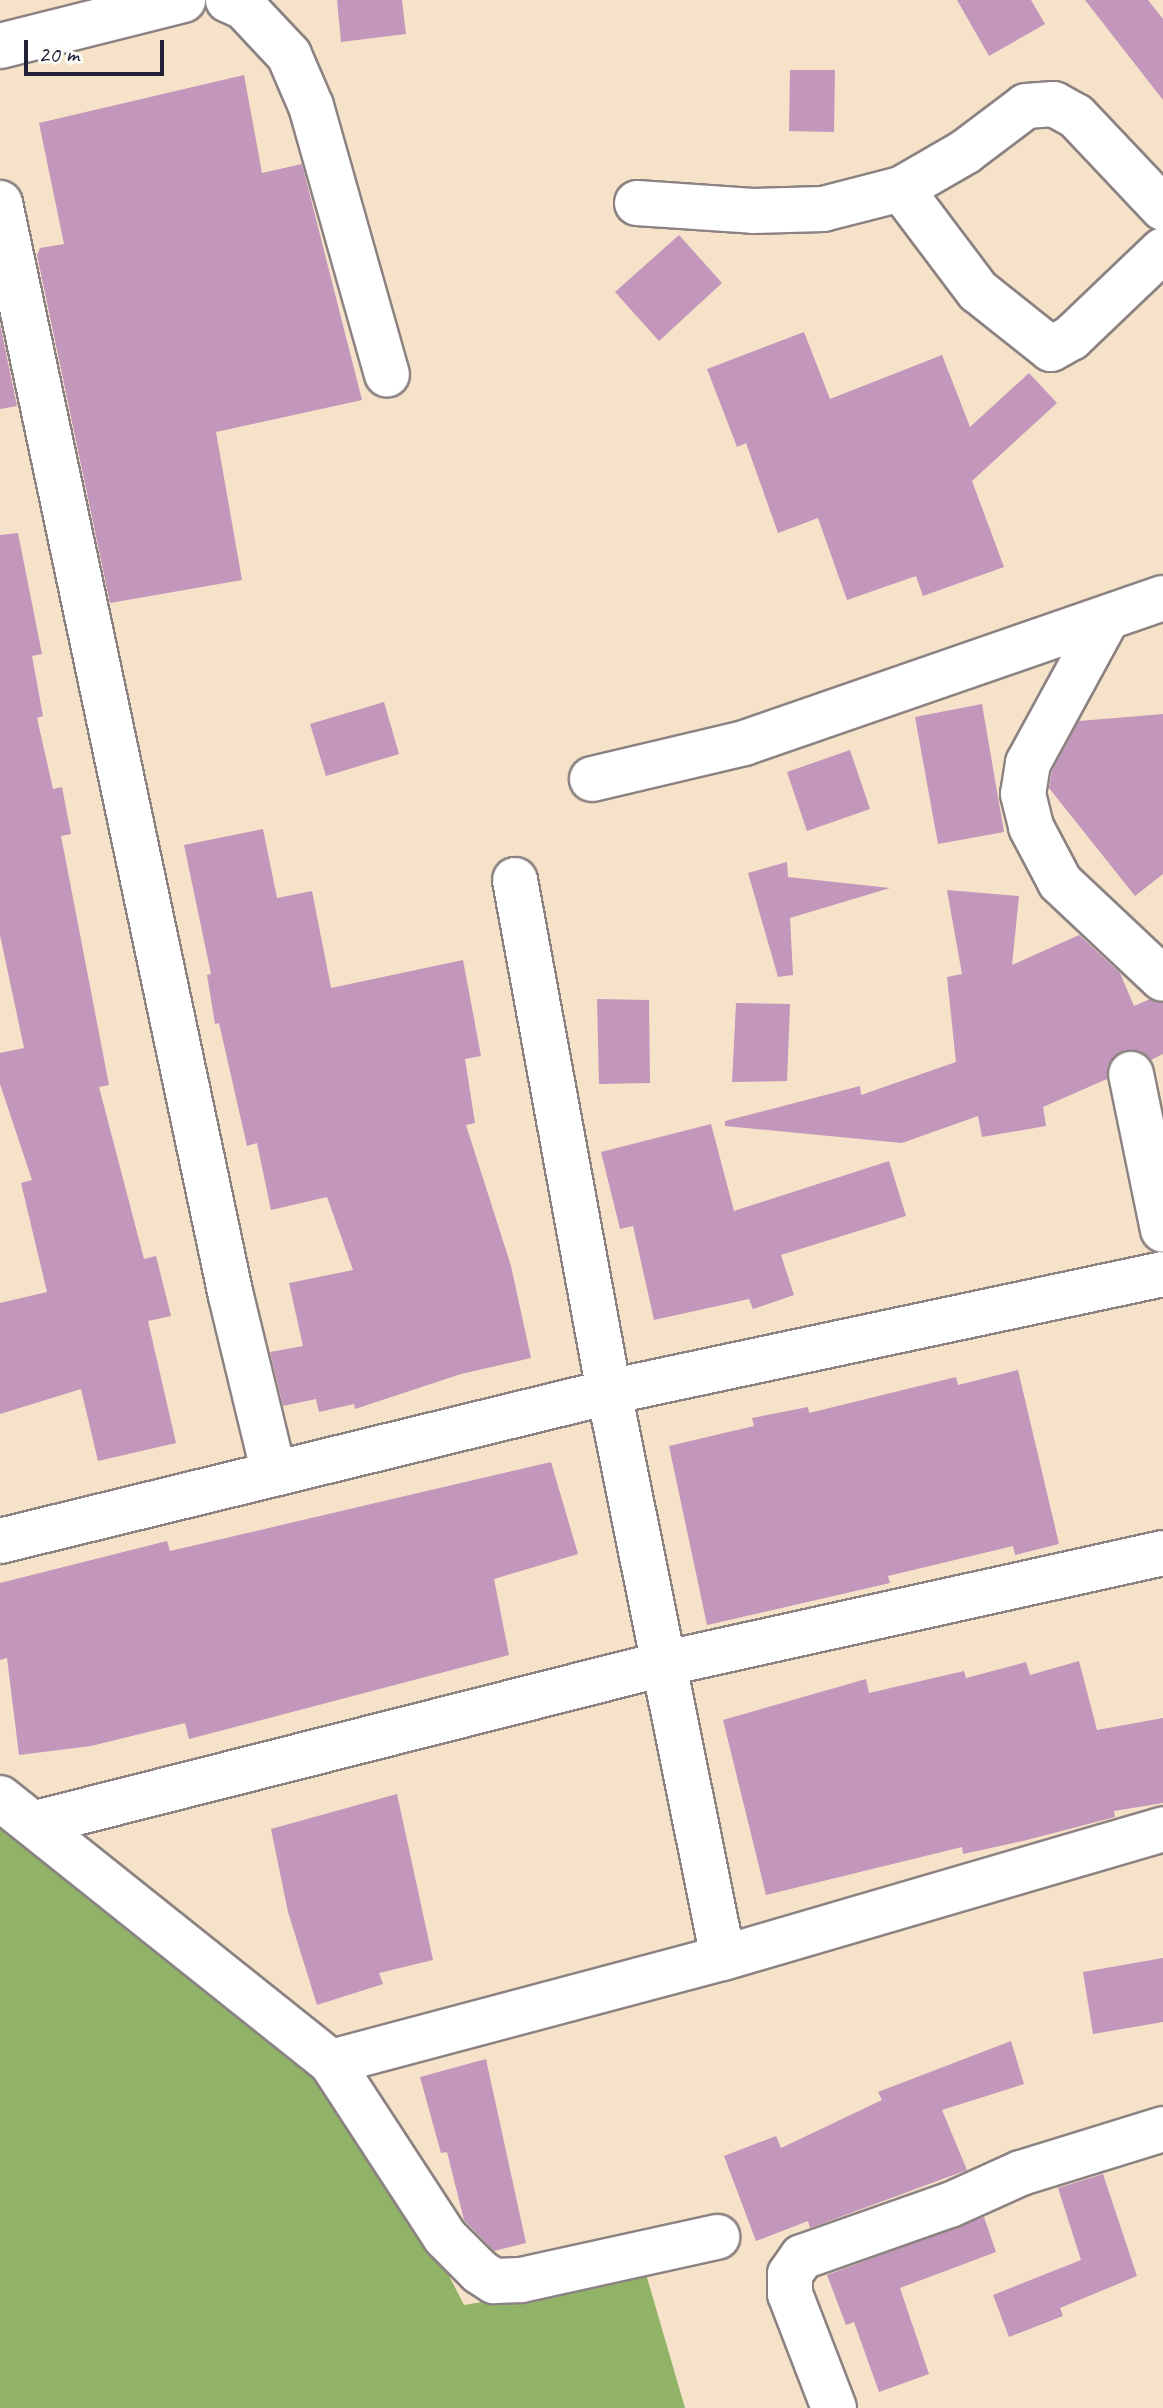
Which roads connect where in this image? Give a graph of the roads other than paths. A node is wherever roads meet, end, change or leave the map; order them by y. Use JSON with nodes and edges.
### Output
{"nodes":[{"id":1,"x":183,"y":0,"type":"edge"},
{"id":2,"x":228,"y":0,"type":"edge"},
{"id":3,"x":0,"y":46,"type":"edge"},
{"id":4,"x":901,"y":189,"type":"junction"},
{"id":5,"x":0,"y":203,"type":"edge"},
{"id":6,"x":637,"y":203,"type":"dead end"},
{"id":7,"x":1163,"y":208,"type":"edge"},
{"id":8,"x":1163,"y":250,"type":"edge"},
{"id":9,"x":387,"y":374,"type":"dead end"},
{"id":10,"x":1163,"y":598,"type":"edge"},
{"id":11,"x":1105,"y":622,"type":"junction"},
{"id":12,"x":592,"y":779,"type":"dead end"},
{"id":13,"x":515,"y":880,"type":"dead end"},
{"id":14,"x":1163,"y":979,"type":"edge"},
{"id":15,"x":1131,"y":1074,"type":"dead end"},
{"id":16,"x":1163,"y":1230,"type":"edge"},
{"id":17,"x":1163,"y":1274,"type":"edge"},
{"id":18,"x":609,"y":1392,"type":"junction"},
{"id":19,"x":274,"y":1474,"type":"junction"},
{"id":20,"x":0,"y":1541,"type":"edge"},
{"id":21,"x":1163,"y":1553,"type":"edge"},
{"id":22,"x":667,"y":1663,"type":"junction"},
{"id":23,"x":0,"y":1798,"type":"edge"},
{"id":24,"x":36,"y":1823,"type":"junction"},
{"id":25,"x":1163,"y":1829,"type":"edge"},
{"id":26,"x":723,"y":1958,"type":"junction"},
{"id":27,"x":331,"y":2062,"type":"junction"},
{"id":28,"x":1163,"y":2129,"type":"edge"},
{"id":29,"x":717,"y":2237,"type":"dead end"},
{"id":30,"x":834,"y":2408,"type":"edge"}],
"edges":[{"from":1,"to":3,"type":"street"},
{"from":2,"to":9,"type":"street"},
{"from":4,"to":6,"type":"street"},
{"from":4,"to":7,"type":"street"},
{"from":4,"to":8,"type":"street"},
{"from":5,"to":19,"type":"street"},
{"from":10,"to":11,"type":"street"},
{"from":11,"to":12,"type":"street"},
{"from":11,"to":14,"type":"street"},
{"from":13,"to":18,"type":"street"},
{"from":15,"to":16,"type":"street"},
{"from":17,"to":18,"type":"street"},
{"from":18,"to":19,"type":"street"},
{"from":18,"to":22,"type":"street"},
{"from":19,"to":20,"type":"street"},
{"from":21,"to":22,"type":"street"},
{"from":22,"to":24,"type":"street"},
{"from":22,"to":26,"type":"street"},
{"from":23,"to":24,"type":"street"},
{"from":24,"to":27,"type":"street"},
{"from":25,"to":26,"type":"street"},
{"from":26,"to":27,"type":"street"},
{"from":27,"to":29,"type":"street"},
{"from":28,"to":30,"type":"street"}]}
